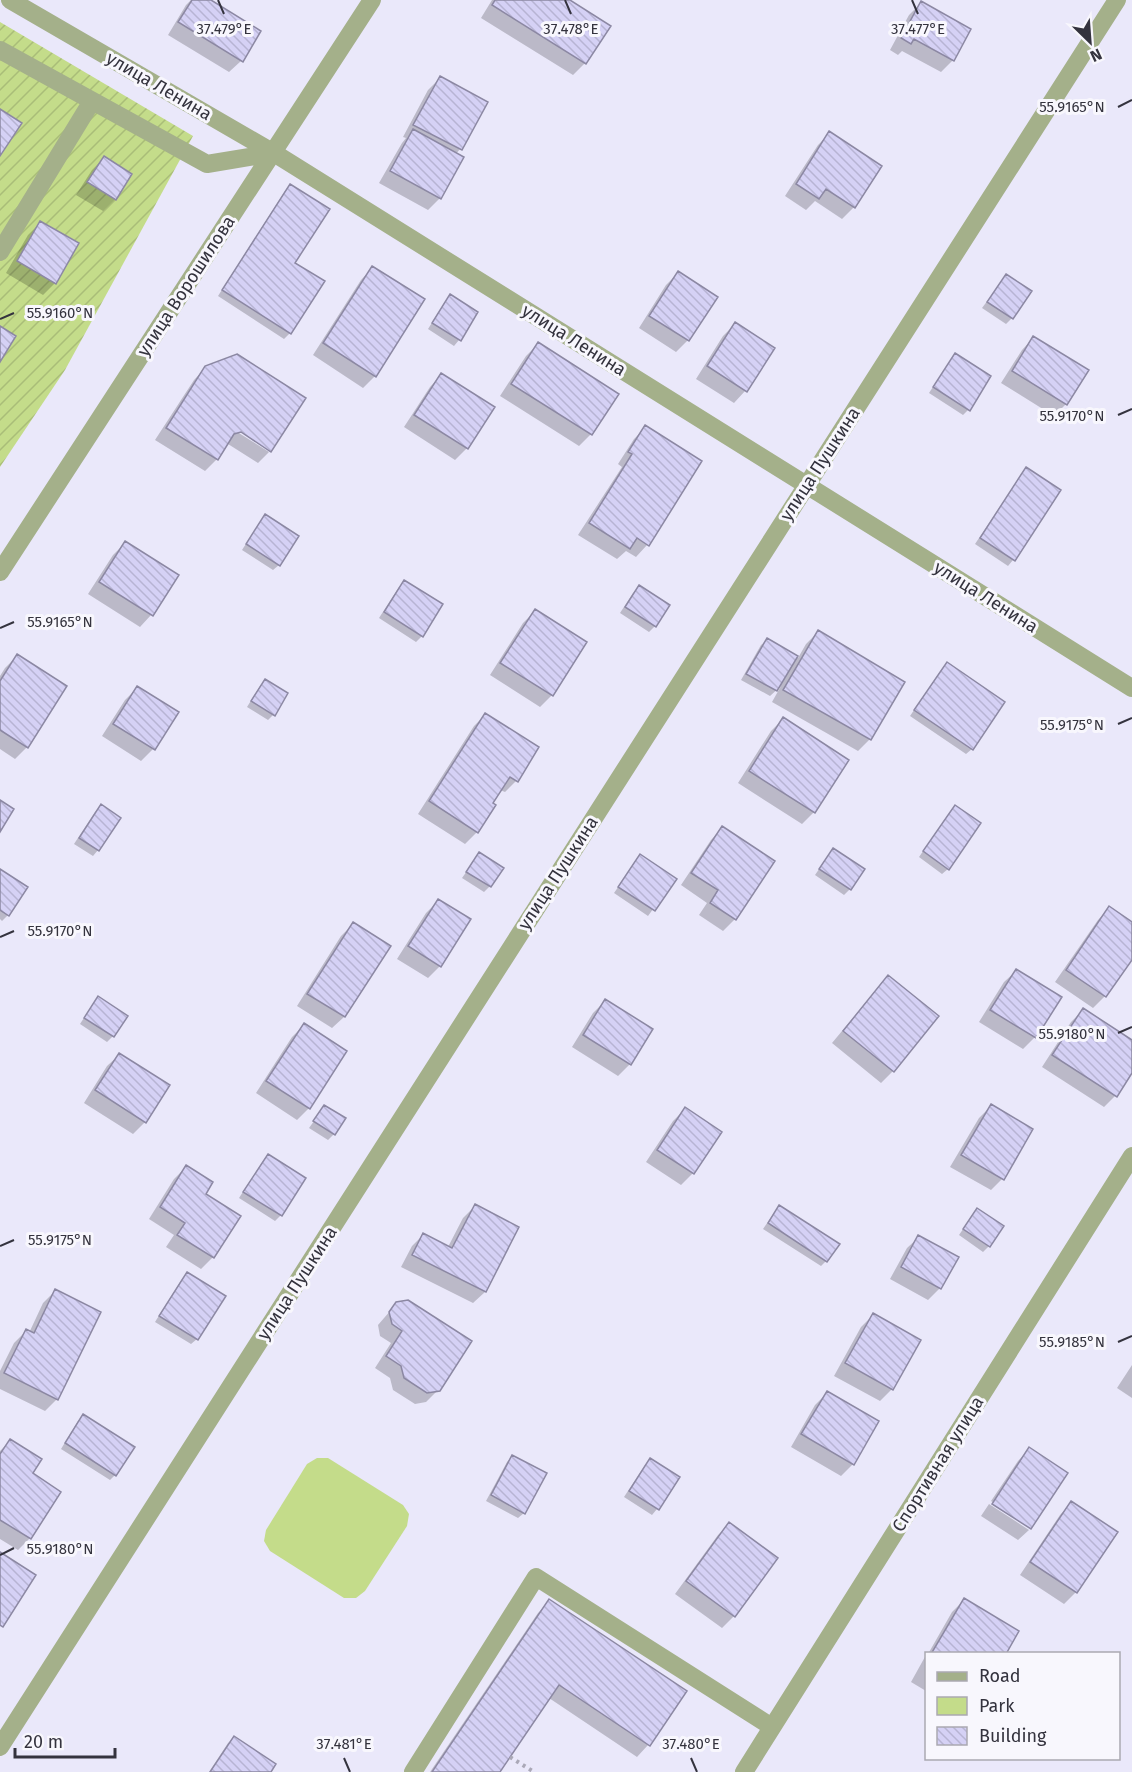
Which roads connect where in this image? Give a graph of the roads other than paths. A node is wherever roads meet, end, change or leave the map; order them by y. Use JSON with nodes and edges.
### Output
{"nodes":[{"id":1,"x":10,"y":0,"type":"edge"},
{"id":2,"x":372,"y":0,"type":"edge"},
{"id":3,"x":1117,"y":0,"type":"edge"},
{"id":4,"x":0,"y":50,"type":"edge"},
{"id":5,"x":92,"y":101,"type":"junction"},
{"id":6,"x":274,"y":153,"type":"junction"},
{"id":7,"x":0,"y":252,"type":"edge"},
{"id":8,"x":807,"y":485,"type":"junction"},
{"id":9,"x":0,"y":572,"type":"edge"},
{"id":10,"x":1132,"y":688,"type":"edge"},
{"id":11,"x":1132,"y":1156,"type":"edge"},
{"id":12,"x":772,"y":1727,"type":"junction"},
{"id":13,"x":0,"y":1747,"type":"edge"},
{"id":14,"x":413,"y":1772,"type":"edge"},
{"id":15,"x":744,"y":1772,"type":"edge"}],
"edges":[{"from":1,"to":6,"type":"street","name":"улица Ленина"},
{"from":2,"to":6,"type":"street","name":"улица Ворошилова"},
{"from":3,"to":8,"type":"street","name":"улица Пушкина"},
{"from":4,"to":5,"type":"street"},
{"from":5,"to":6,"type":"street"},
{"from":5,"to":7,"type":"street"},
{"from":6,"to":8,"type":"street","name":"улица Ленина"},
{"from":6,"to":9,"type":"street","name":"улица Ворошилова"},
{"from":8,"to":10,"type":"street","name":"улица Ленина"},
{"from":8,"to":13,"type":"street","name":"улица Пушкина"},
{"from":11,"to":12,"type":"street","name":"Спортивная улица"},
{"from":12,"to":14,"type":"street"},
{"from":12,"to":15,"type":"street","name":"Спортивная улица"}]}
